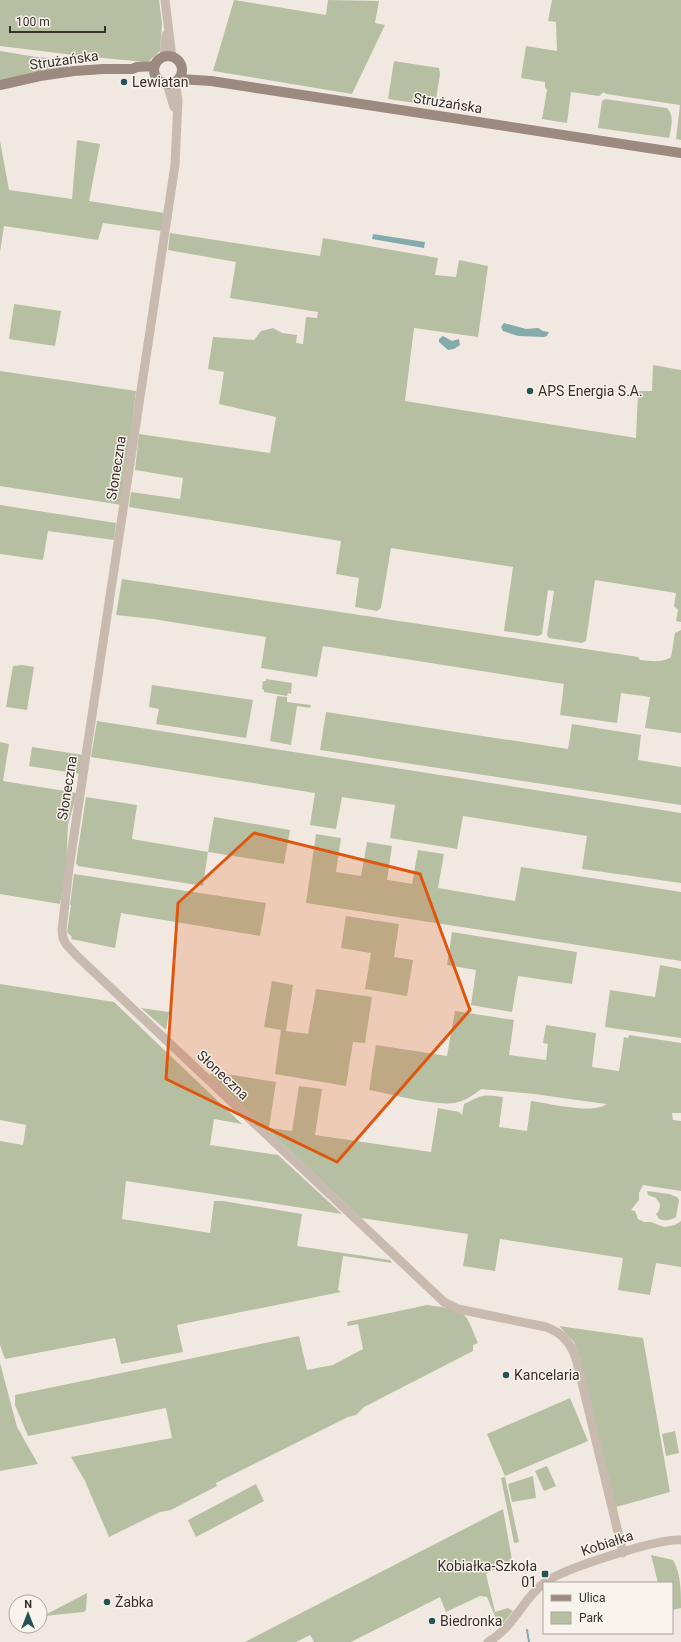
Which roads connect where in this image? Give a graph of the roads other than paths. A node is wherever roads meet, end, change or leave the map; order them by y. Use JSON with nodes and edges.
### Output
{"nodes":[{"id":1,"x":165,"y":0,"type":"edge"},
{"id":2,"x":168,"y":57,"type":"junction"},
{"id":3,"x":155,"y":70,"type":"junction"},
{"id":4,"x":176,"y":78,"type":"junction"},
{"id":5,"x":0,"y":85,"type":"edge"},
{"id":6,"x":681,"y":153,"type":"edge"},
{"id":7,"x":681,"y":1540,"type":"edge"},
{"id":8,"x":623,"y":1553,"type":"junction"},
{"id":9,"x":546,"y":1582,"type":"edge"},
{"id":10,"x":543,"y":1584,"type":"edge"},
{"id":11,"x":488,"y":1642,"type":"edge"}],
"edges":[{"from":1,"to":2,"type":"street"},
{"from":2,"to":3,"type":"main road"},
{"from":2,"to":4,"type":"main road"},
{"from":3,"to":4,"type":"main road"},
{"from":3,"to":5,"type":"main road","name":"Strużańska"},
{"from":4,"to":6,"type":"main road","name":"Strużańska"},
{"from":4,"to":8,"type":"street","name":"Słoneczna"},
{"from":7,"to":8,"type":"street","name":"Kobiałka"},
{"from":8,"to":9,"type":"street","name":"Kobiałka"},
{"from":10,"to":11,"type":"street","name":"Kobiałka"}]}
